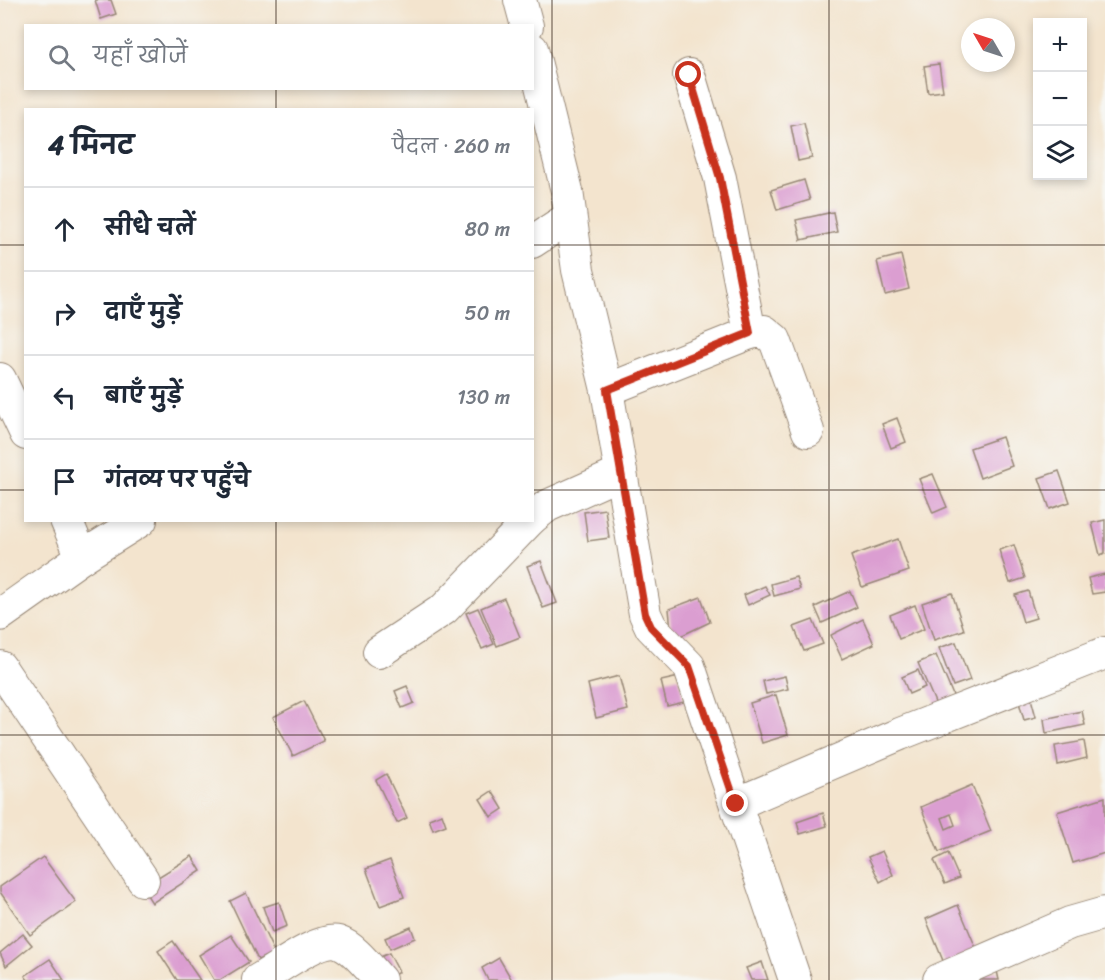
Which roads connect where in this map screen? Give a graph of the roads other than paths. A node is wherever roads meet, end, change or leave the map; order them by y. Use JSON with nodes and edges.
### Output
{"nodes":[{"id":1,"x":520,"y":0,"type":"edge"},
{"id":2,"x":526,"y":24,"type":"edge"},
{"id":3,"x":534,"y":57,"type":"edge"},
{"id":4,"x":689,"y":75,"type":"dead end"},
{"id":5,"x":570,"y":217,"type":"junction"},
{"id":6,"x":534,"y":241,"type":"edge"},
{"id":7,"x":750,"y":333,"type":"junction"},
{"id":8,"x":0,"y":380,"type":"edge"},
{"id":9,"x":607,"y":390,"type":"junction"},
{"id":10,"x":24,"y":430,"type":"edge"},
{"id":11,"x":808,"y":431,"type":"dead end"},
{"id":12,"x":621,"y":472,"type":"junction"},
{"id":13,"x":534,"y":517,"type":"edge"},
{"id":14,"x":67,"y":522,"type":"edge"},
{"id":15,"x":138,"y":522,"type":"edge"},
{"id":16,"x":528,"y":522,"type":"edge"},
{"id":17,"x":82,"y":557,"type":"junction"},
{"id":18,"x":0,"y":615,"type":"edge"},
{"id":19,"x":379,"y":652,"type":"dead end"},
{"id":20,"x":1105,"y":653,"type":"edge"},
{"id":21,"x":0,"y":667,"type":"edge"},
{"id":22,"x":736,"y":804,"type":"junction"},
{"id":23,"x":143,"y":880,"type":"dead end"},
{"id":24,"x":1105,"y":913,"type":"edge"},
{"id":25,"x":258,"y":980,"type":"edge"},
{"id":26,"x":380,"y":980,"type":"edge"},
{"id":27,"x":795,"y":980,"type":"edge"},
{"id":28,"x":939,"y":980,"type":"edge"}],
"edges":[{"from":1,"to":2,"type":"street"},
{"from":3,"to":5,"type":"street"},
{"from":4,"to":7,"type":"street"},
{"from":5,"to":6,"type":"street"},
{"from":5,"to":9,"type":"street"},
{"from":7,"to":9,"type":"street"},
{"from":7,"to":11,"type":"street"},
{"from":8,"to":10,"type":"street"},
{"from":9,"to":12,"type":"street"},
{"from":12,"to":13,"type":"street"},
{"from":12,"to":22,"type":"street"},
{"from":14,"to":17,"type":"street"},
{"from":15,"to":17,"type":"street"},
{"from":16,"to":19,"type":"street"},
{"from":17,"to":18,"type":"street"},
{"from":20,"to":22,"type":"street"},
{"from":21,"to":23,"type":"street"},
{"from":22,"to":27,"type":"street"},
{"from":24,"to":28,"type":"street"},
{"from":25,"to":26,"type":"street"}]}
